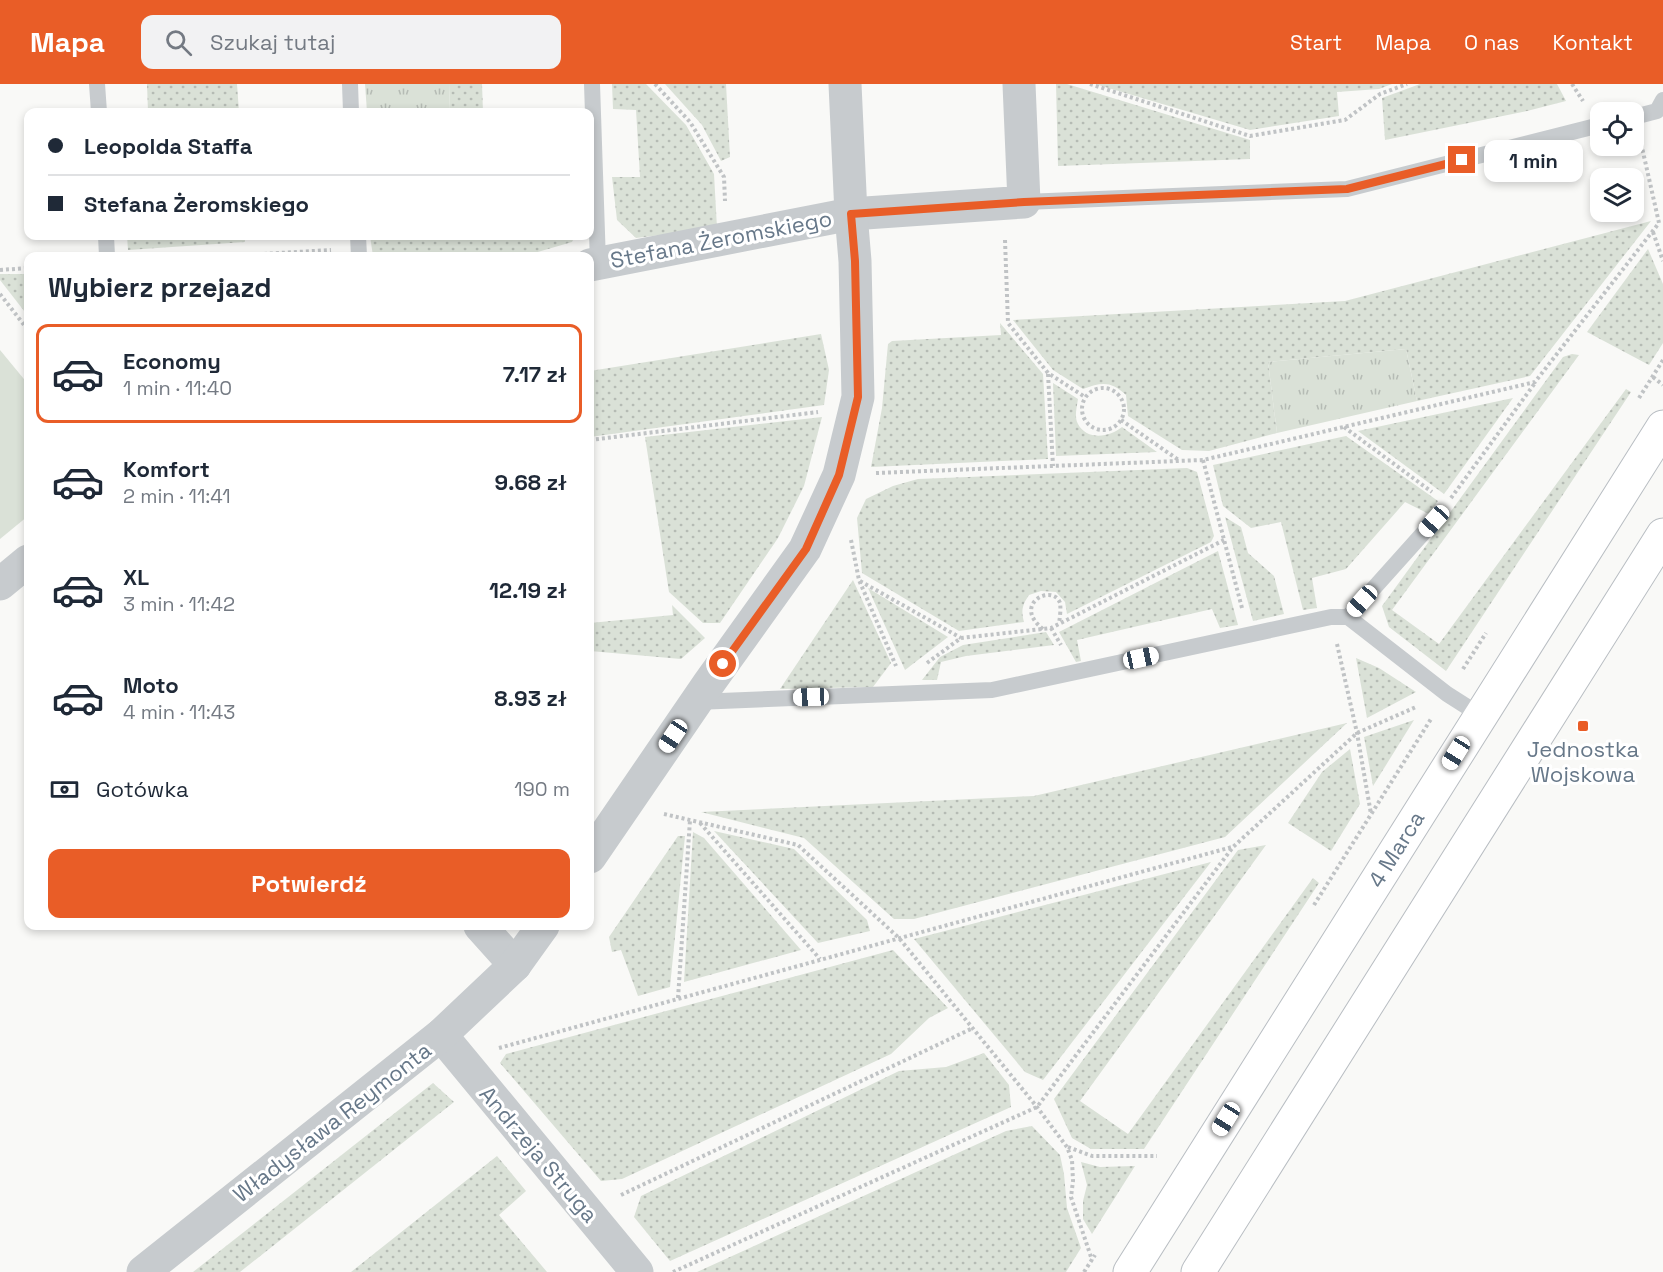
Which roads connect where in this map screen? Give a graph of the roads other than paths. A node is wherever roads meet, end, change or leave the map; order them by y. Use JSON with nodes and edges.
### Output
{"nodes":[{"id":1,"x":98,"y":84,"type":"edge"},
{"id":2,"x":350,"y":84,"type":"edge"},
{"id":3,"x":592,"y":84,"type":"edge"},
{"id":4,"x":845,"y":84,"type":"edge"},
{"id":5,"x":1019,"y":84,"type":"edge"},
{"id":6,"x":1663,"y":100,"type":"edge"},
{"id":7,"x":99,"y":108,"type":"edge"},
{"id":8,"x":351,"y":108,"type":"edge"},
{"id":9,"x":592,"y":108,"type":"edge"},
{"id":10,"x":1644,"y":114,"type":"edge"},
{"id":11,"x":1590,"y":128,"type":"edge"},
{"id":12,"x":1014,"y":203,"type":"junction"},
{"id":13,"x":851,"y":214,"type":"junction"},
{"id":14,"x":594,"y":264,"type":"edge"},
{"id":15,"x":1663,"y":427,"type":"edge"},
{"id":16,"x":1434,"y":521,"type":"road end"},
{"id":17,"x":1663,"y":535,"type":"edge"},
{"id":18,"x":24,"y":564,"type":"edge"},
{"id":19,"x":0,"y":584,"type":"edge"},
{"id":20,"x":1340,"y":617,"type":"junction"},
{"id":21,"x":696,"y":702,"type":"junction"},
{"id":22,"x":1480,"y":715,"type":"junction"},
{"id":23,"x":594,"y":851,"type":"edge"},
{"id":24,"x":484,"y":930,"type":"edge"},
{"id":25,"x":540,"y":930,"type":"edge"},
{"id":26,"x":516,"y":965,"type":"junction"},
{"id":27,"x":451,"y":1047,"type":"junction"},
{"id":28,"x":143,"y":1272,"type":"edge"},
{"id":29,"x":637,"y":1272,"type":"edge"},
{"id":30,"x":1130,"y":1272,"type":"edge"},
{"id":31,"x":1198,"y":1272,"type":"edge"}],
"edges":[{"from":1,"to":7,"type":"lane"},
{"from":2,"to":8,"type":"lane"},
{"from":3,"to":9,"type":"lane"},
{"from":4,"to":13,"type":"street"},
{"from":5,"to":12,"type":"street"},
{"from":6,"to":10,"type":"lane"},
{"from":11,"to":12,"type":"lane","name":"Stefana Żeromskiego"},
{"from":12,"to":13,"type":"street","name":"Stefana Żeromskiego"},
{"from":13,"to":14,"type":"street","name":"Stefana Żeromskiego"},
{"from":13,"to":21,"type":"street"},
{"from":15,"to":22,"type":"main road","name":"4 Marca"},
{"from":16,"to":20,"type":"lane"},
{"from":17,"to":31,"type":"main road"},
{"from":18,"to":19,"type":"street"},
{"from":20,"to":21,"type":"lane"},
{"from":20,"to":22,"type":"lane"},
{"from":21,"to":23,"type":"street"},
{"from":22,"to":30,"type":"main road","name":"4 Marca"},
{"from":24,"to":26,"type":"street"},
{"from":25,"to":26,"type":"street","name":"Władysława Reymonta"},
{"from":26,"to":27,"type":"street","name":"Władysława Reymonta"},
{"from":27,"to":28,"type":"street","name":"Władysława Reymonta"},
{"from":27,"to":29,"type":"street","name":"Andrzeja Struga"}]}
